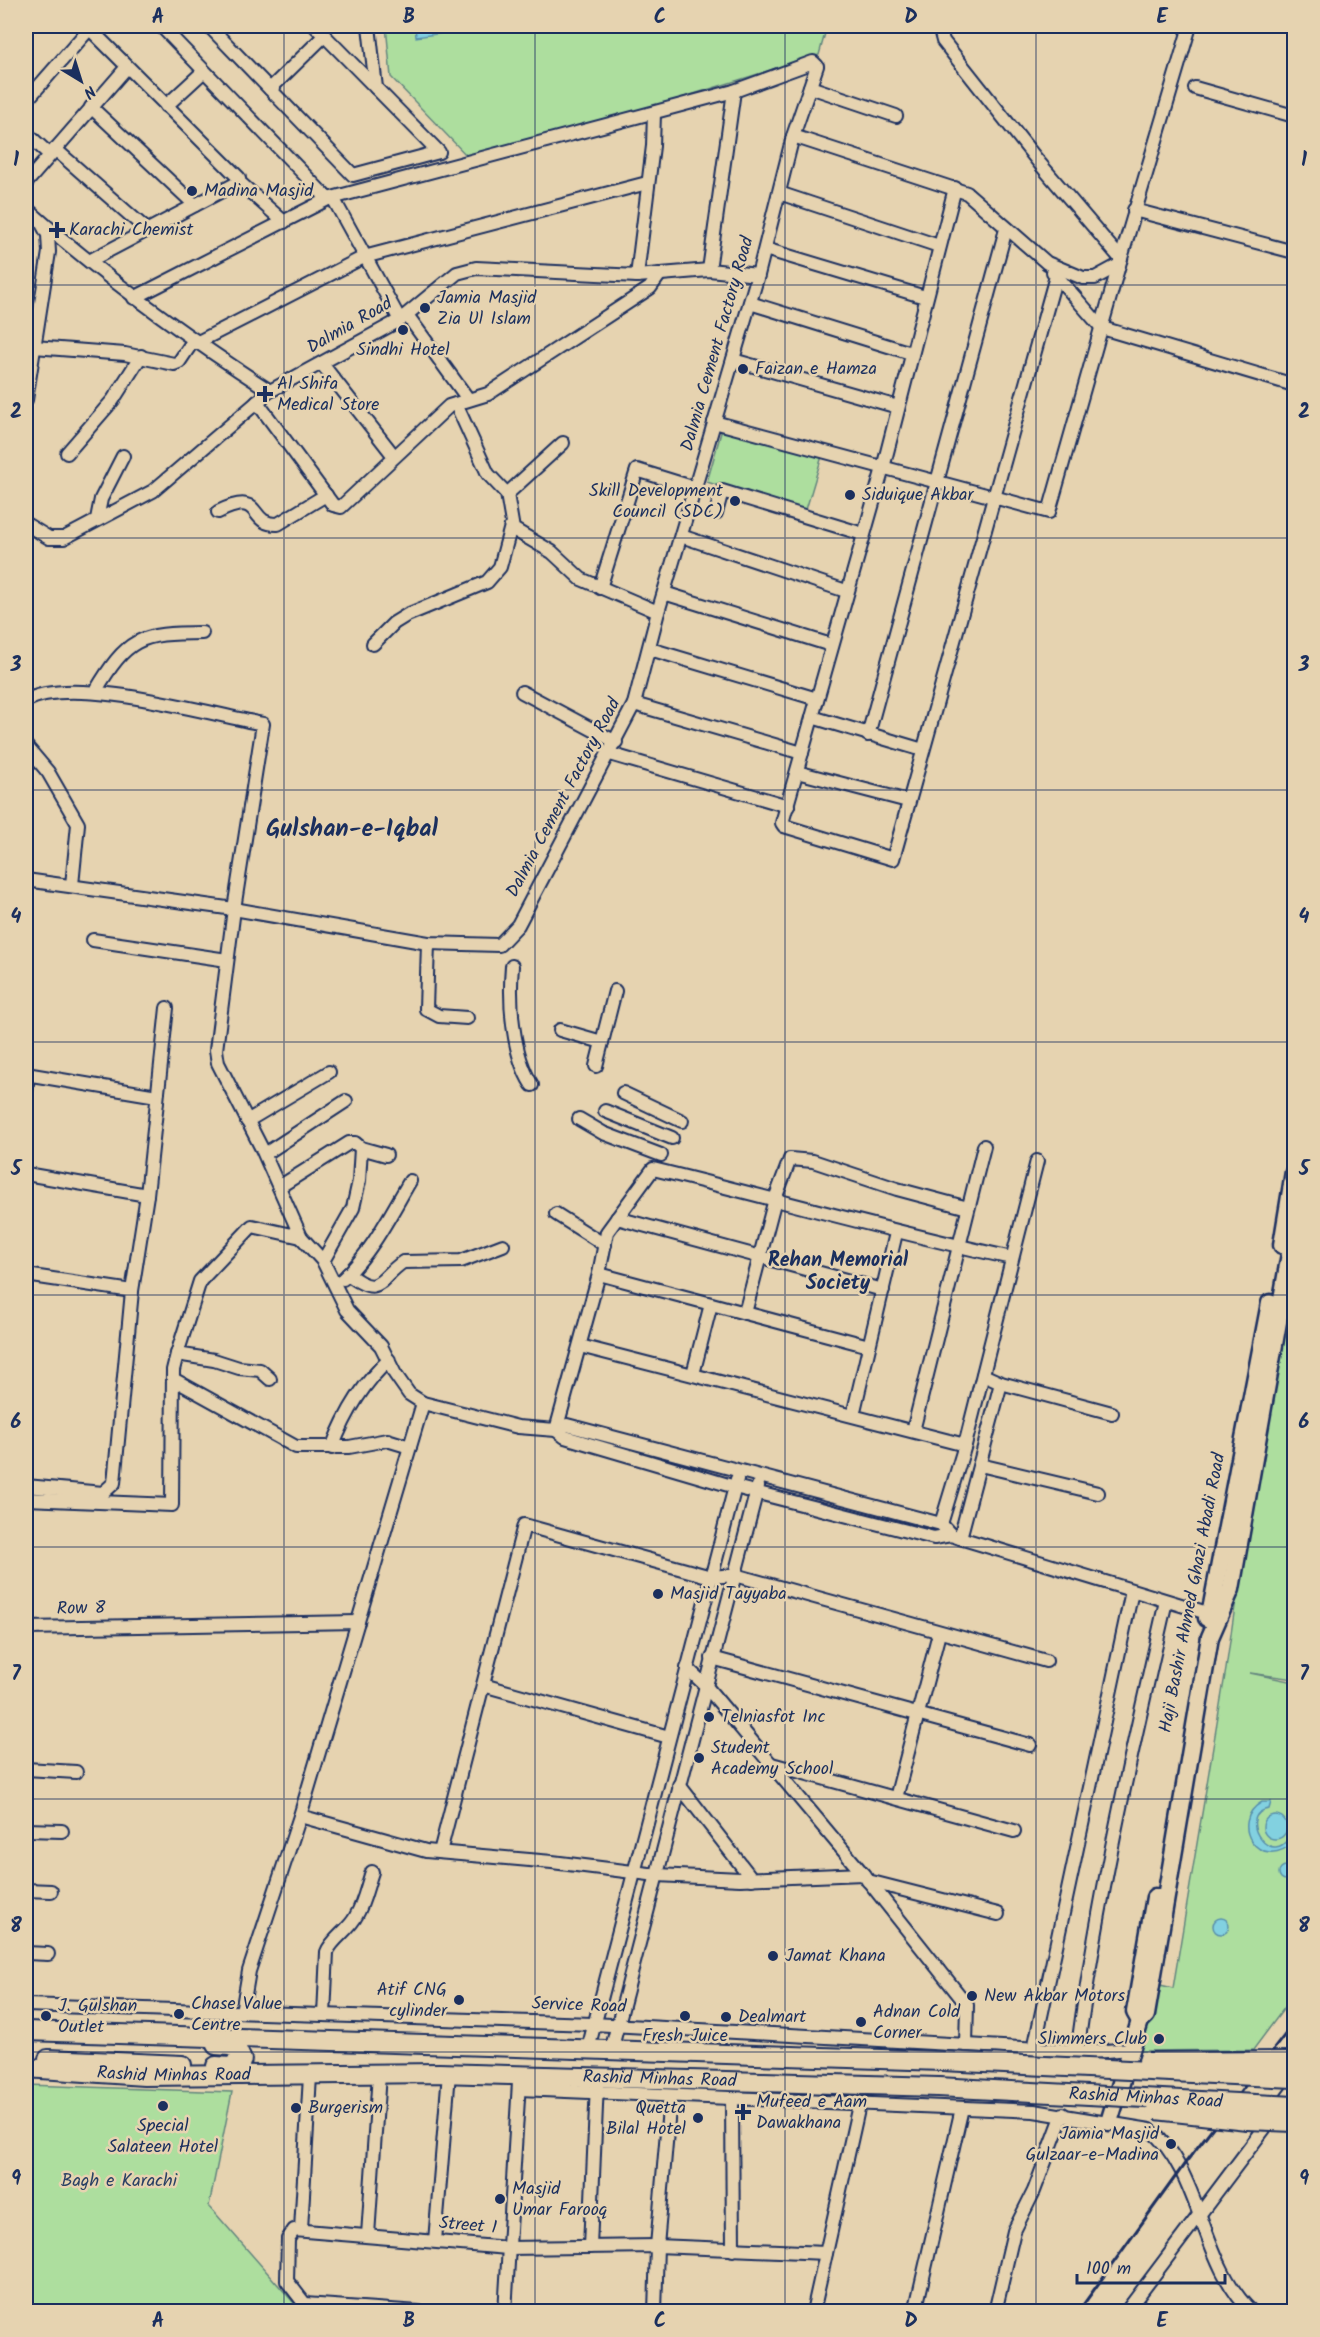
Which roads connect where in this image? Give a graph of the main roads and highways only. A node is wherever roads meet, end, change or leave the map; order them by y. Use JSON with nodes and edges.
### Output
{"nodes":[{"id":1,"x":33,"y":2031,"type":"edge"},
{"id":2,"x":26,"y":2061,"type":"edge"},
{"id":3,"x":1294,"y":2061,"type":"edge"},
{"id":4,"x":26,"y":2068,"type":"edge"},
{"id":5,"x":1099,"y":2070,"type":"junction"},
{"id":6,"x":1294,"y":2078,"type":"edge"},
{"id":7,"x":1075,"y":2095,"type":"junction"},
{"id":8,"x":1294,"y":2106,"type":"edge"},
{"id":9,"x":1294,"y":2122,"type":"edge"}],
"edges":[{"from":1,"to":2,"type":"main road"},
{"from":1,"to":5,"type":"main road","name":"Rashid Minhas Road","bridge":true},
{"from":3,"to":5,"type":"main road","bridge":true},
{"from":4,"to":7,"type":"main road","name":"Rashid Minhas Road","bridge":true},
{"from":5,"to":6,"type":"main road","name":"Rashid Minhas Road","bridge":true},
{"from":7,"to":8,"type":"main road","name":"Rashid Minhas Road","bridge":true},
{"from":7,"to":9,"type":"main road","bridge":true}]}
